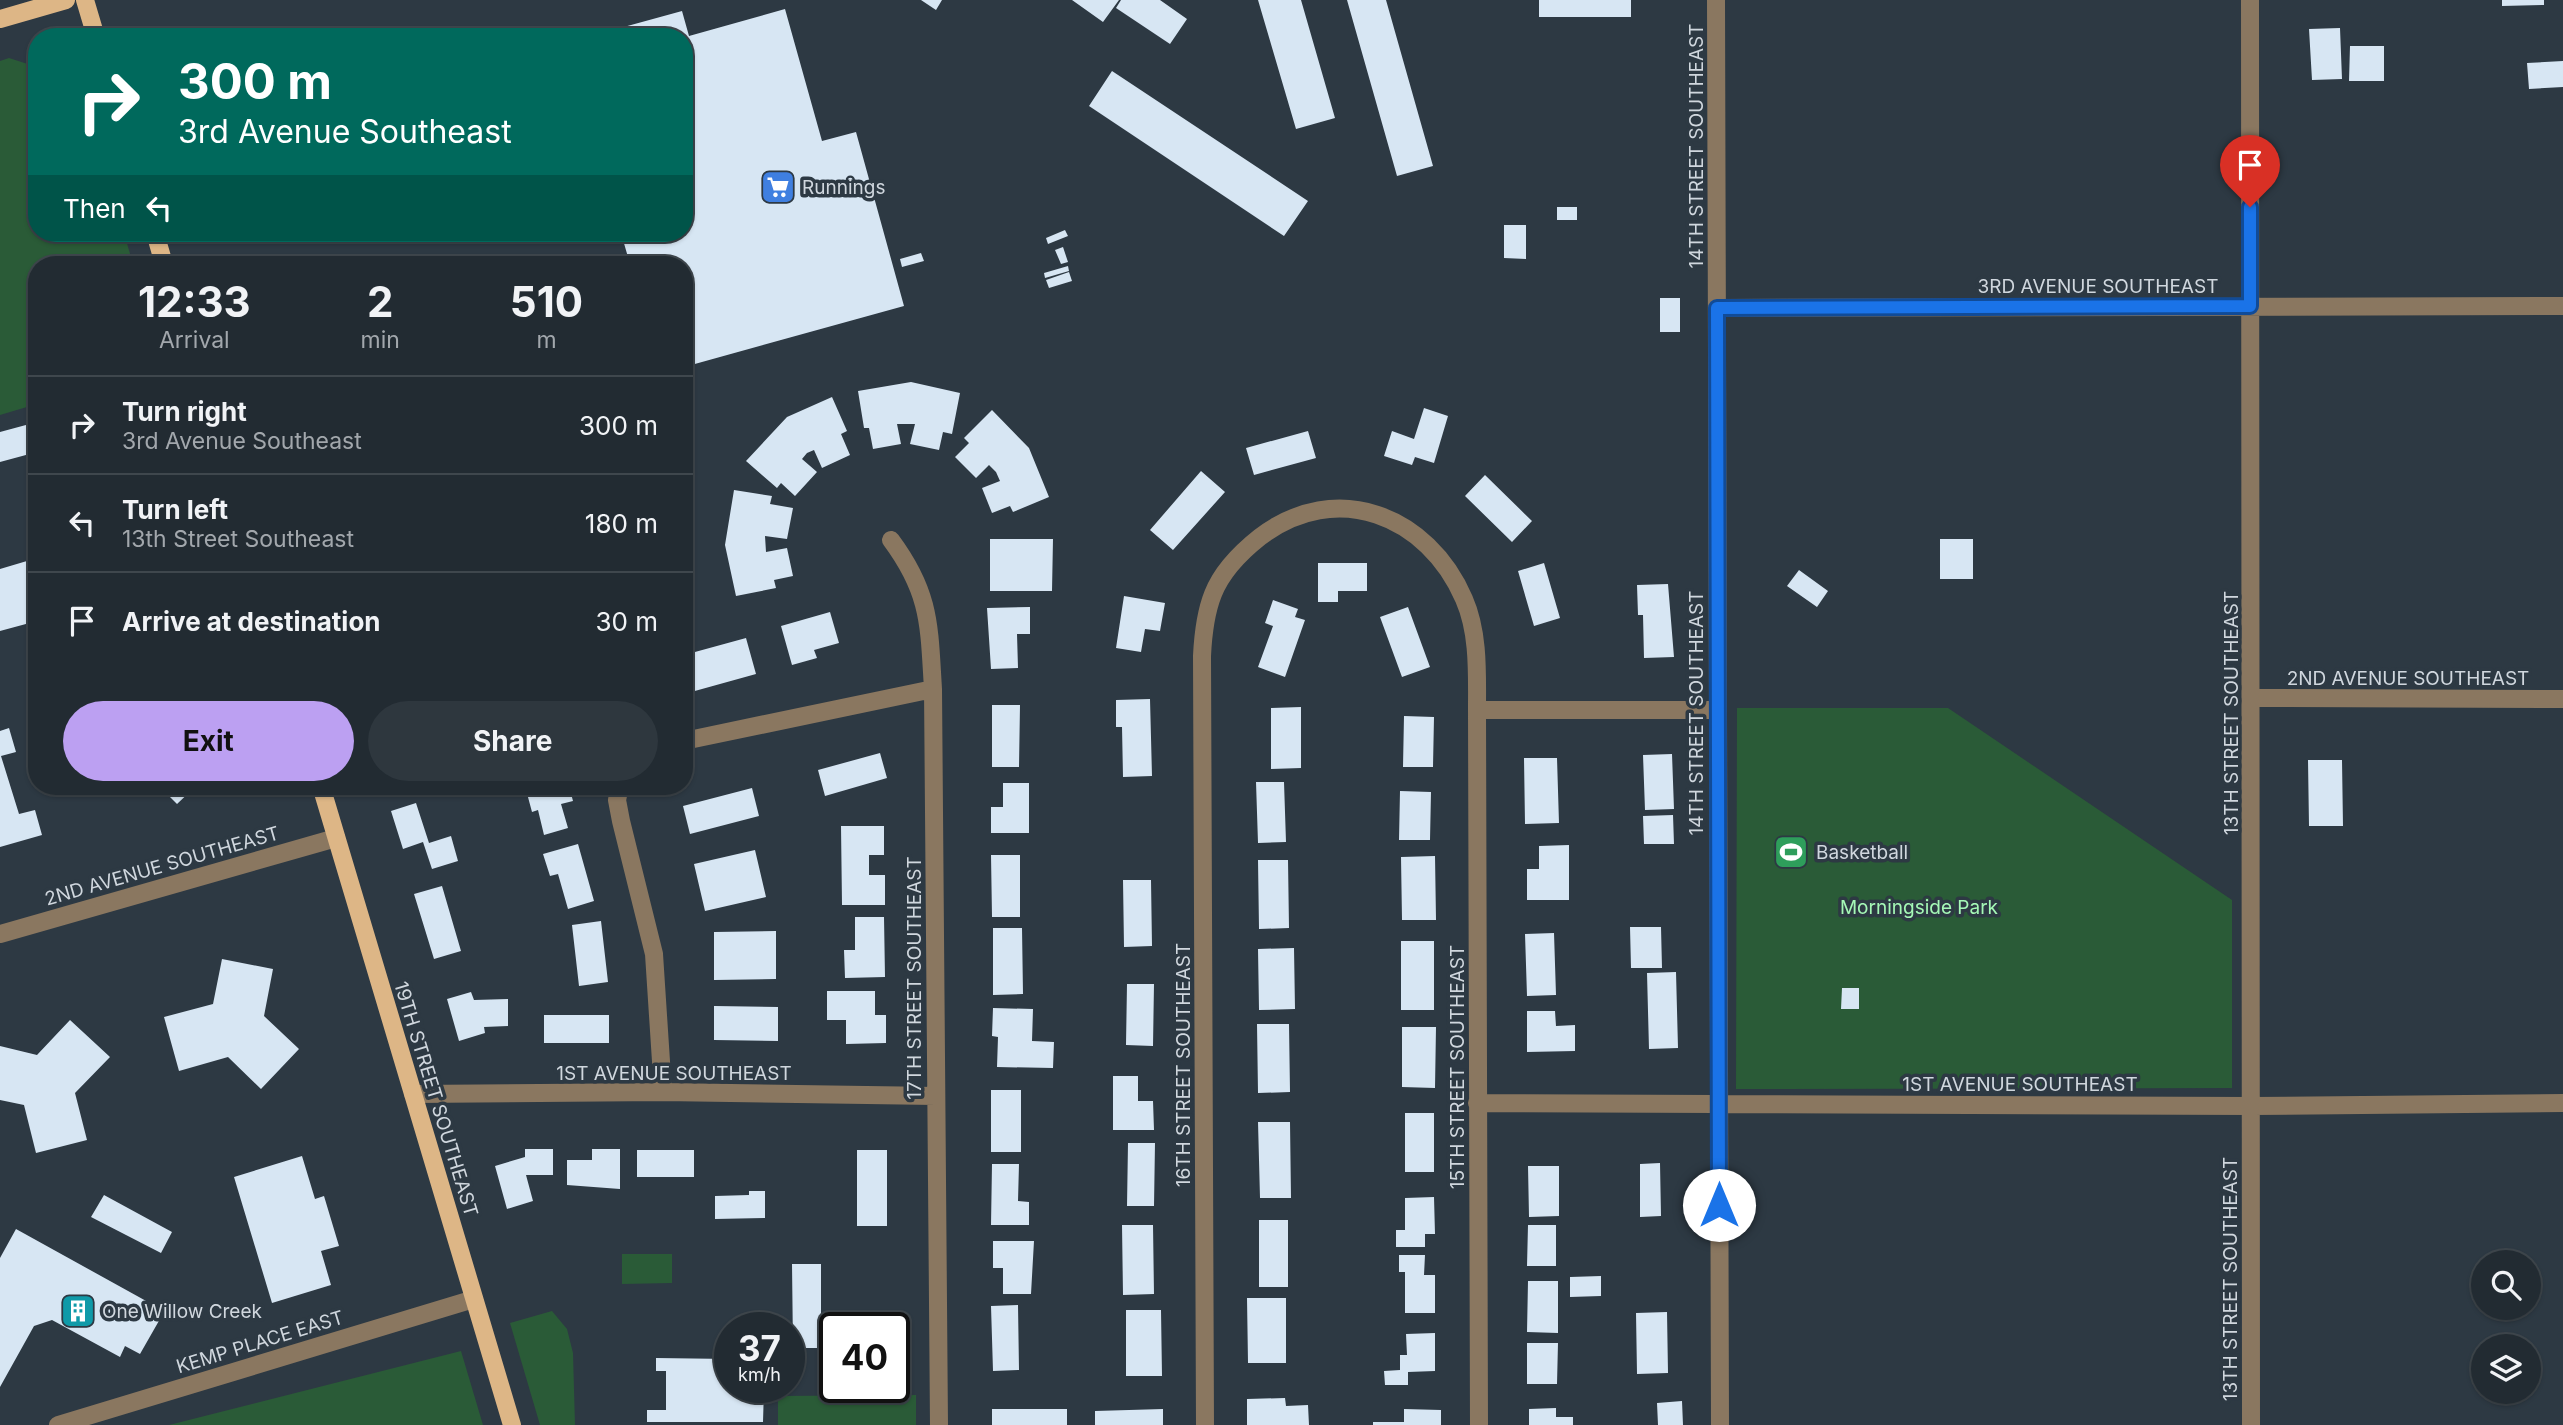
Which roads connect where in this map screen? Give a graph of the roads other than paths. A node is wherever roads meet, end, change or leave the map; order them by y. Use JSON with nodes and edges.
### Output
{"nodes":[{"id":1,"x":66,"y":0,"type":"edge"},
{"id":2,"x":85,"y":0,"type":"edge"},
{"id":3,"x":1716,"y":0,"type":"edge"},
{"id":4,"x":2250,"y":0,"type":"edge"},
{"id":5,"x":0,"y":19,"type":"edge"},
{"id":6,"x":93,"y":28,"type":"edge"},
{"id":7,"x":2250,"y":306,"type":"junction"},
{"id":8,"x":2563,"y":306,"type":"edge"},
{"id":9,"x":1717,"y":308,"type":"junction"},
{"id":10,"x":1354,"y":510,"type":"joint"},
{"id":11,"x":891,"y":540,"type":"dead end"},
{"id":12,"x":933,"y":689,"type":"junction"},
{"id":13,"x":2252,"y":698,"type":"junction"},
{"id":14,"x":2563,"y":699,"type":"edge"},
{"id":15,"x":1477,"y":710,"type":"junction"},
{"id":16,"x":1717,"y":710,"type":"junction"},
{"id":17,"x":693,"y":739,"type":"edge"},
{"id":18,"x":323,"y":795,"type":"edge"},
{"id":19,"x":618,"y":795,"type":"edge"},
{"id":20,"x":336,"y":838,"type":"junction"},
{"id":21,"x":0,"y":934,"type":"edge"},
{"id":22,"x":663,"y":1092,"type":"junction"},
{"id":23,"x":413,"y":1094,"type":"junction"},
{"id":24,"x":936,"y":1096,"type":"junction"},
{"id":25,"x":1477,"y":1103,"type":"junction"},
{"id":26,"x":2563,"y":1103,"type":"edge"},
{"id":27,"x":1719,"y":1105,"type":"junction"},
{"id":28,"x":2252,"y":1106,"type":"junction"},
{"id":29,"x":474,"y":1299,"type":"junction"},
{"id":30,"x":58,"y":1425,"type":"edge"},
{"id":31,"x":512,"y":1425,"type":"edge"},
{"id":32,"x":939,"y":1425,"type":"edge"},
{"id":33,"x":1205,"y":1425,"type":"edge"},
{"id":34,"x":1479,"y":1425,"type":"edge"},
{"id":35,"x":1720,"y":1425,"type":"edge"},
{"id":36,"x":2251,"y":1425,"type":"edge"}],
"edges":[{"from":1,"to":5,"type":"main road"},
{"from":2,"to":6,"type":"main road"},
{"from":3,"to":9,"type":"street","name":"14TH STREET SOUTHEAST"},
{"from":4,"to":7,"type":"street","name":"13TH STREET SOUTHEAST"},
{"from":7,"to":8,"type":"street","name":"3RD AVENUE SOUTHEAST"},
{"from":7,"to":9,"type":"street","name":"3RD AVENUE SOUTHEAST"},
{"from":7,"to":13,"type":"street","name":"13TH STREET SOUTHEAST"},
{"from":9,"to":16,"type":"street","name":"14TH STREET SOUTHEAST"},
{"from":10,"to":15,"type":"street","name":"15TH STREET SOUTHEAST"},
{"from":10,"to":33,"type":"street","name":"16TH STREET SOUTHEAST"},
{"from":11,"to":12,"type":"street","name":"17TH STREET SOUTHEAST"},
{"from":12,"to":17,"type":"street"},
{"from":12,"to":24,"type":"street","name":"17TH STREET SOUTHEAST"},
{"from":13,"to":14,"type":"street","name":"2ND AVENUE SOUTHEAST"},
{"from":13,"to":28,"type":"street","name":"13TH STREET SOUTHEAST"},
{"from":15,"to":16,"type":"street"},
{"from":15,"to":25,"type":"street","name":"15TH STREET SOUTHEAST"},
{"from":16,"to":27,"type":"street","name":"14TH STREET SOUTHEAST"},
{"from":18,"to":20,"type":"main road","name":"19TH STREET SOUTHEAST"},
{"from":19,"to":22,"type":"street"},
{"from":20,"to":21,"type":"street","name":"2ND AVENUE SOUTHEAST"},
{"from":20,"to":23,"type":"main road","name":"19TH STREET SOUTHEAST"},
{"from":22,"to":23,"type":"street","name":"1ST AVENUE SOUTHEAST"},
{"from":22,"to":24,"type":"street","name":"1ST AVENUE SOUTHEAST"},
{"from":23,"to":29,"type":"main road","name":"19TH STREET SOUTHEAST"},
{"from":24,"to":32,"type":"street","name":"17TH STREET SOUTHEAST"},
{"from":25,"to":27,"type":"street","name":"1ST AVENUE SOUTHEAST"},
{"from":25,"to":34,"type":"street","name":"15TH STREET SOUTHEAST"},
{"from":26,"to":28,"type":"street","name":"1ST AVENUE SOUTHEAST"},
{"from":27,"to":28,"type":"street","name":"1ST AVENUE SOUTHEAST"},
{"from":27,"to":35,"type":"street","name":"14TH STREET SOUTHEAST"},
{"from":28,"to":36,"type":"street","name":"13TH STREET SOUTHEAST"},
{"from":29,"to":30,"type":"street","name":"KEMP PLACE EAST"},
{"from":29,"to":31,"type":"main road","name":"19TH STREET SOUTHEAST"}]}
